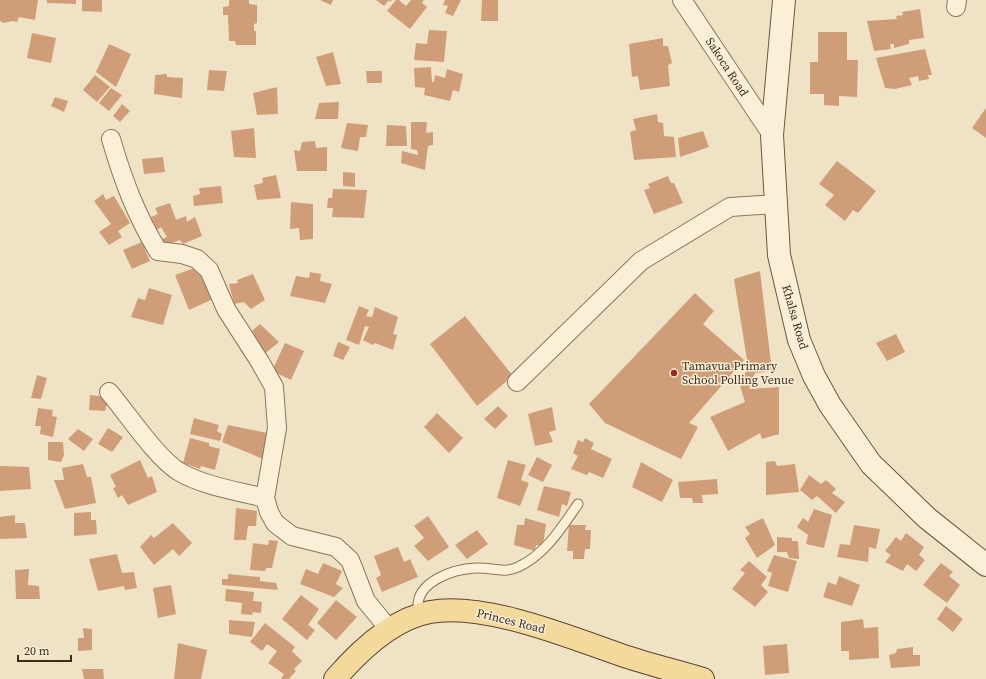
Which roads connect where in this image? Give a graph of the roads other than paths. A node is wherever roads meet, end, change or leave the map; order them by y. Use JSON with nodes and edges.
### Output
{"nodes":[{"id":1,"x":682,"y":0,"type":"edge"},
{"id":2,"x":784,"y":0,"type":"edge"},
{"id":3,"x":772,"y":135,"type":"junction"},
{"id":4,"x":111,"y":139,"type":"dead end"},
{"id":5,"x":776,"y":204,"type":"junction"},
{"id":6,"x":516,"y":382,"type":"dead end"},
{"id":7,"x":110,"y":392,"type":"dead end"},
{"id":8,"x":265,"y":498,"type":"junction"},
{"id":9,"x":578,"y":504,"type":"dead end"},
{"id":10,"x":986,"y":565,"type":"edge"},
{"id":11,"x":430,"y":612,"type":"junction"},
{"id":12,"x":389,"y":629,"type":"junction"},
{"id":13,"x":335,"y":679,"type":"edge"},
{"id":14,"x":703,"y":679,"type":"edge"}],
"edges":[{"from":1,"to":3,"type":"street","name":"Sakoca Road"},
{"from":2,"to":3,"type":"main road","name":"Khalsa Road"},
{"from":3,"to":5,"type":"main road","name":"Khalsa Road"},
{"from":4,"to":8,"type":"street"},
{"from":5,"to":6,"type":"street"},
{"from":5,"to":10,"type":"main road","name":"Khalsa Road"},
{"from":7,"to":8,"type":"street"},
{"from":8,"to":12,"type":"street"},
{"from":9,"to":11,"type":"lane"},
{"from":11,"to":12,"type":"main road","name":"Princes Road"},
{"from":11,"to":14,"type":"main road","name":"Princes Road"},
{"from":12,"to":13,"type":"main road","name":"Princes Road"}]}
